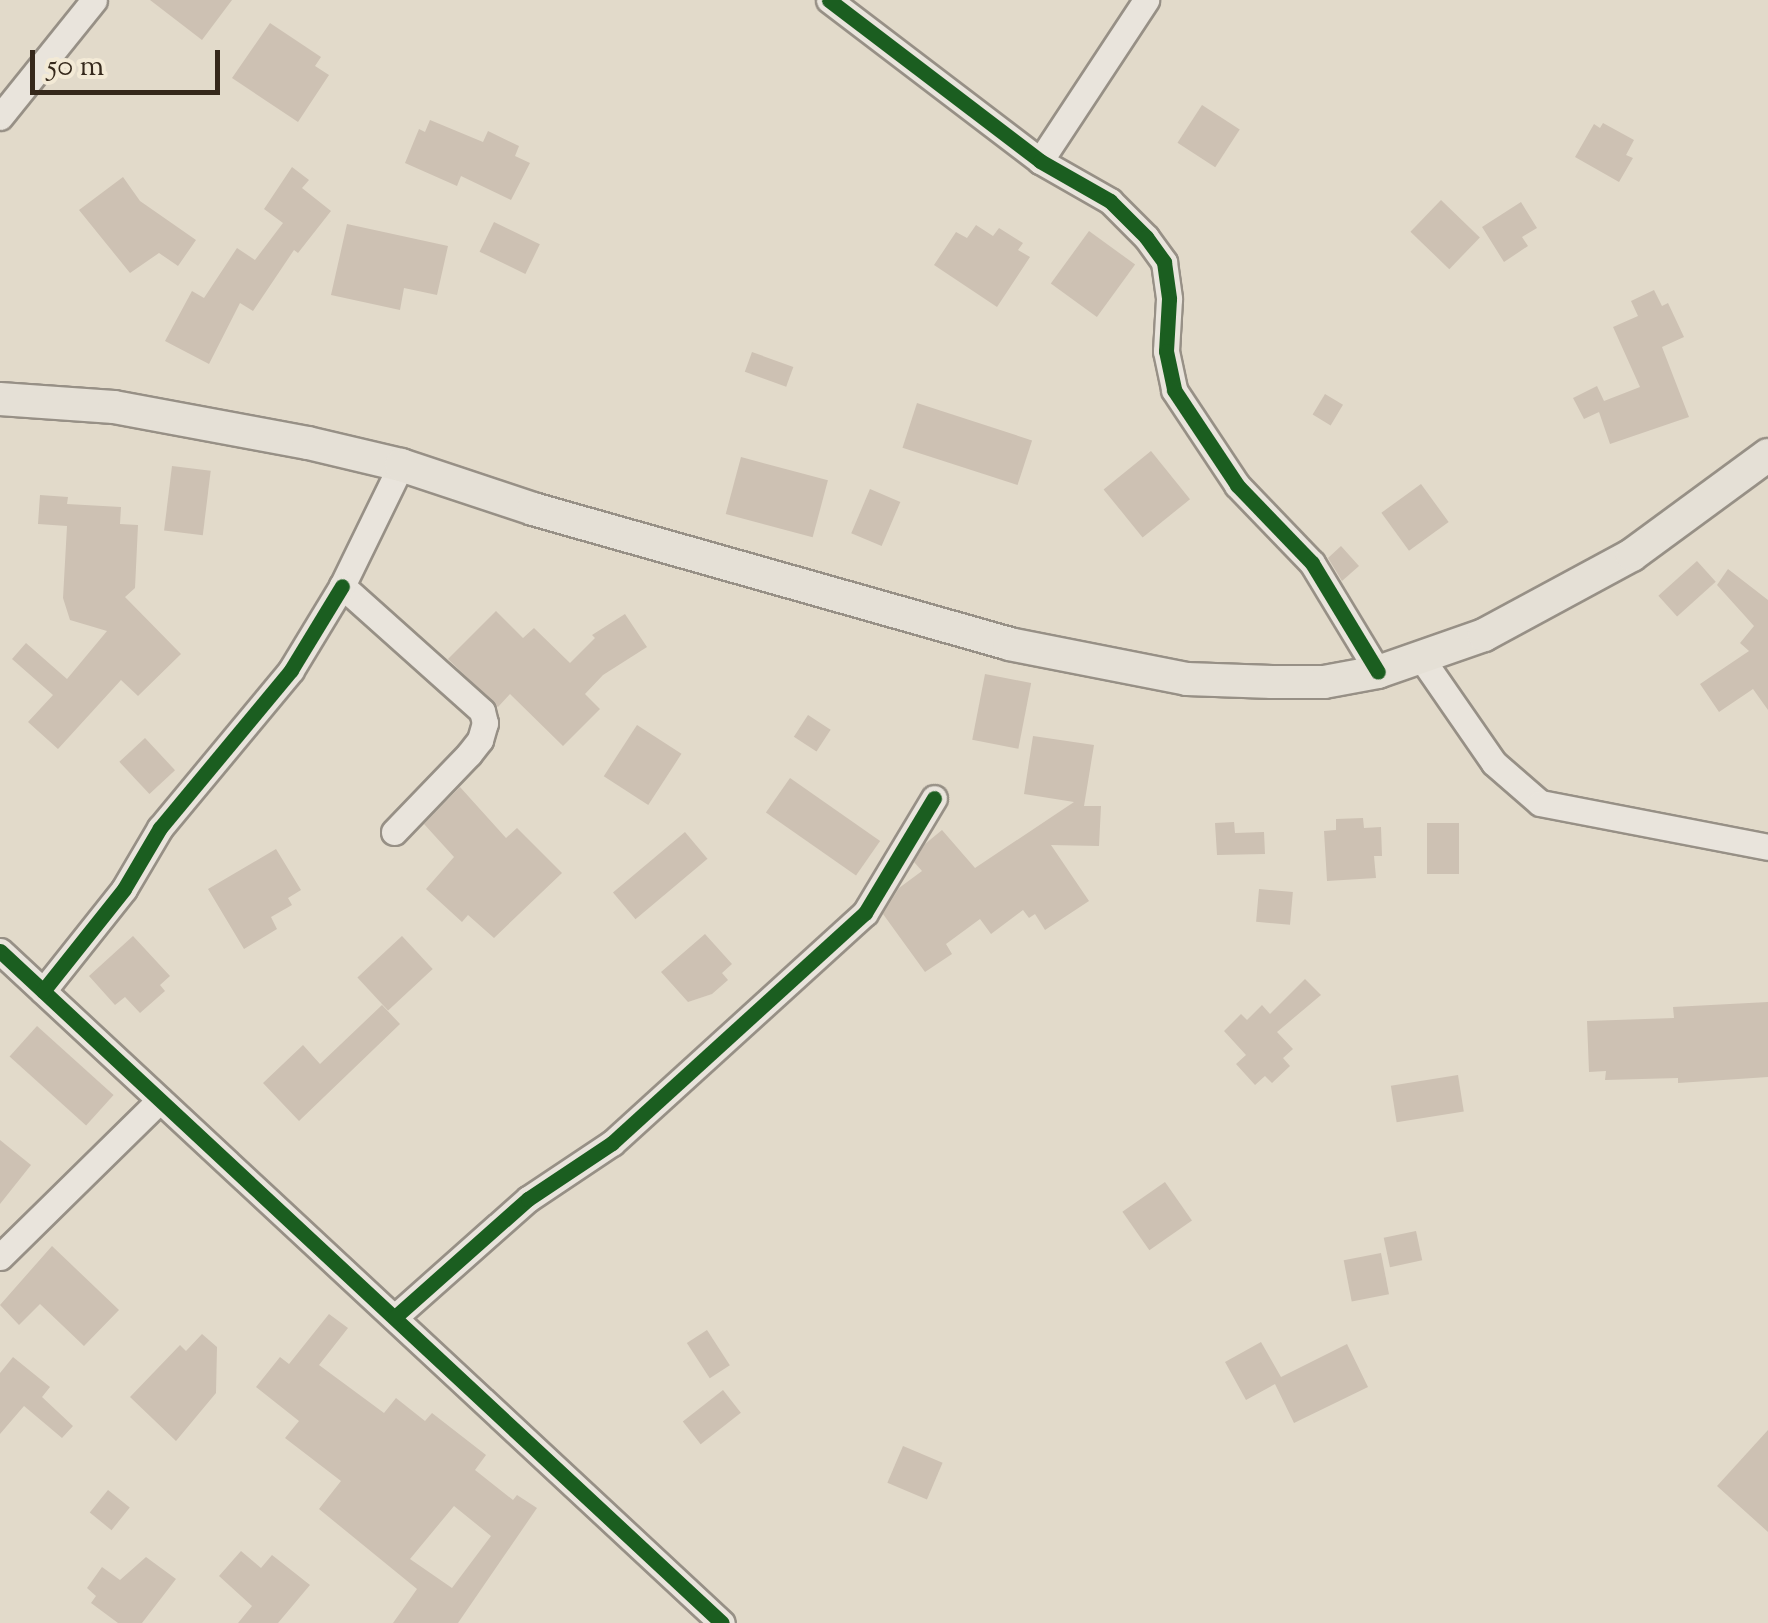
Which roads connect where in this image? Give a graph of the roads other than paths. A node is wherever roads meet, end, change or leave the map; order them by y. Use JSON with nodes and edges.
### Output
{"nodes":[{"id":1,"x":94,"y":0,"type":"edge"},
{"id":2,"x":829,"y":0,"type":"edge"},
{"id":3,"x":1146,"y":0,"type":"edge"},
{"id":4,"x":1,"y":107,"type":"edge"},
{"id":5,"x":1040,"y":161,"type":"junction"},
{"id":6,"x":0,"y":400,"type":"edge"},
{"id":7,"x":1768,"y":456,"type":"edge"},
{"id":8,"x":402,"y":465,"type":"junction"},
{"id":9,"x":342,"y":586,"type":"junction"},
{"id":10,"x":1422,"y":658,"type":"junction"},
{"id":11,"x":1378,"y":672,"type":"junction"},
{"id":12,"x":934,"y":798,"type":"dead end"},
{"id":13,"x":394,"y":832,"type":"dead end"},
{"id":14,"x":1768,"y":847,"type":"edge"},
{"id":15,"x":0,"y":952,"type":"edge"},
{"id":16,"x":43,"y":991,"type":"junction"},
{"id":17,"x":160,"y":1100,"type":"junction"},
{"id":18,"x":0,"y":1258,"type":"edge"},
{"id":19,"x":395,"y":1317,"type":"junction"},
{"id":20,"x":722,"y":1623,"type":"edge"}],
"edges":[{"from":1,"to":4,"type":"street"},
{"from":2,"to":5,"type":"street"},
{"from":3,"to":5,"type":"street"},
{"from":5,"to":11,"type":"street"},
{"from":6,"to":8,"type":"main road"},
{"from":7,"to":10,"type":"main road"},
{"from":8,"to":9,"type":"street"},
{"from":8,"to":11,"type":"main road"},
{"from":9,"to":13,"type":"street"},
{"from":9,"to":16,"type":"street"},
{"from":10,"to":11,"type":"main road"},
{"from":10,"to":14,"type":"street"},
{"from":12,"to":19,"type":"street"},
{"from":15,"to":16,"type":"street"},
{"from":16,"to":17,"type":"street"},
{"from":17,"to":18,"type":"street"},
{"from":17,"to":19,"type":"street"},
{"from":19,"to":20,"type":"street"}]}
